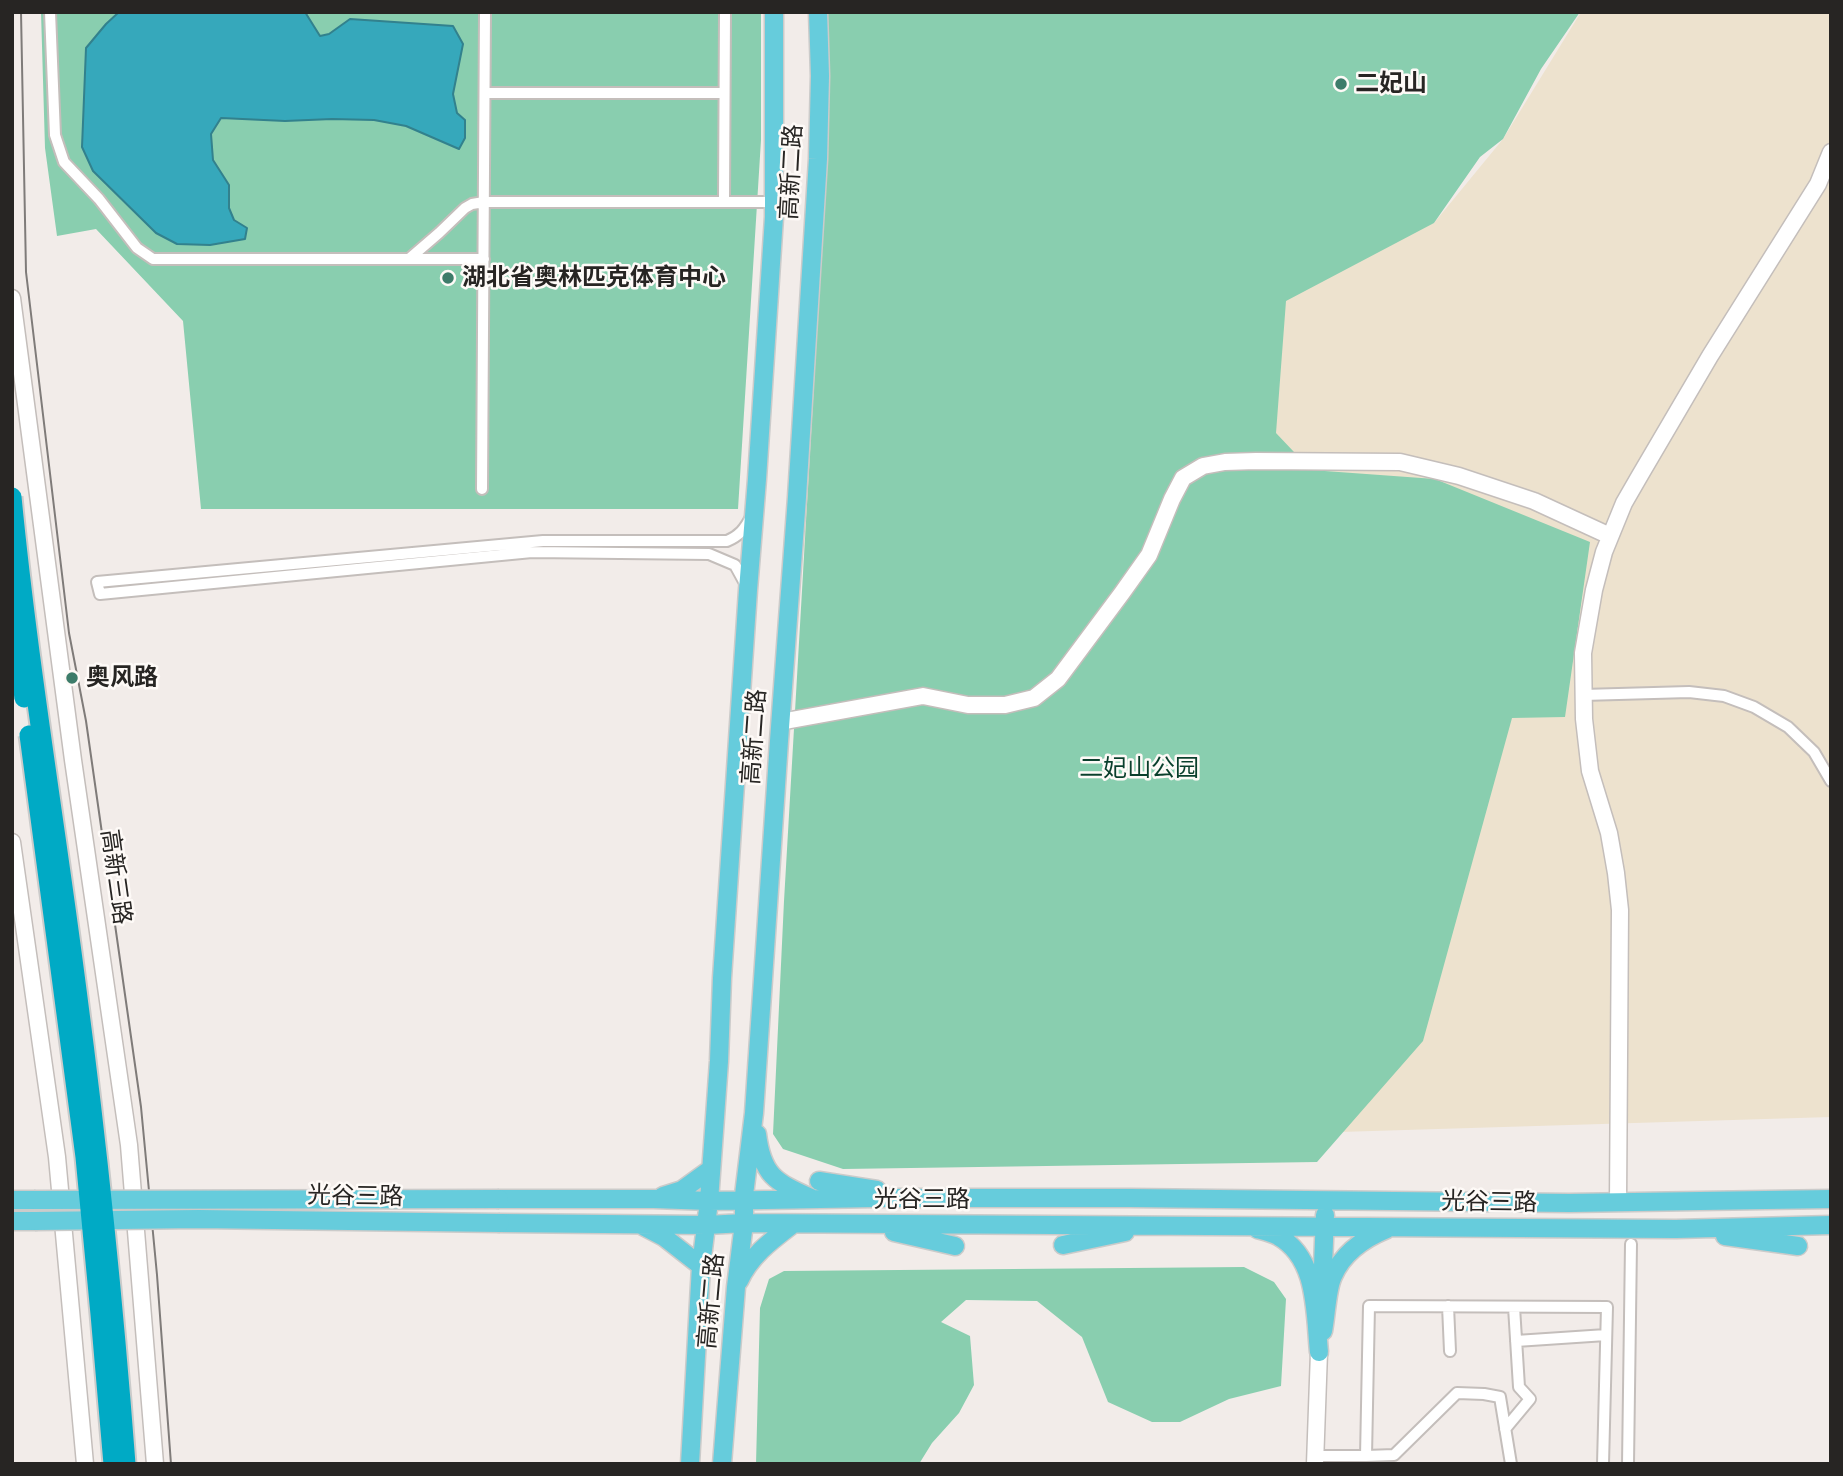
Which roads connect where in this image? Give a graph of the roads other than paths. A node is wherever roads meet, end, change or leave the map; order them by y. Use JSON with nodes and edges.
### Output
{"nodes":[{"id":1,"x":50,"y":12,"type":"edge"},
{"id":2,"x":485,"y":12,"type":"edge"},
{"id":3,"x":725,"y":12,"type":"edge"},
{"id":4,"x":774,"y":12,"type":"edge"},
{"id":5,"x":818,"y":12,"type":"edge"},
{"id":6,"x":485,"y":93,"type":"junction"},
{"id":7,"x":724,"y":93,"type":"junction"},
{"id":8,"x":1831,"y":152,"type":"edge"},
{"id":9,"x":724,"y":201,"type":"junction"},
{"id":10,"x":484,"y":202,"type":"junction"},
{"id":11,"x":774,"y":202,"type":"junction"},
{"id":12,"x":410,"y":258,"type":"junction"},
{"id":13,"x":484,"y":259,"type":"junction"},
{"id":14,"x":12,"y":298,"type":"edge"},
{"id":15,"x":482,"y":489,"type":"dead end"},
{"id":16,"x":12,"y":497,"type":"edge"},
{"id":17,"x":755,"y":509,"type":"junction"},
{"id":18,"x":1610,"y":536,"type":"junction"},
{"id":19,"x":748,"y":590,"type":"junction"},
{"id":20,"x":12,"y":612,"type":"edge"},
{"id":21,"x":1583,"y":695,"type":"junction"},
{"id":22,"x":780,"y":722,"type":"junction"},
{"id":23,"x":1831,"y":781,"type":"edge"},
{"id":24,"x":12,"y":842,"type":"edge"},
{"id":25,"x":754,"y":1113,"type":"junction"},
{"id":26,"x":711,"y":1169,"type":"junction"},
{"id":27,"x":819,"y":1181,"type":"dead end"},
{"id":28,"x":1831,"y":1185,"type":"edge"},
{"id":29,"x":929,"y":1198,"type":"junction"},
{"id":30,"x":654,"y":1199,"type":"junction"},
{"id":31,"x":814,"y":1199,"type":"junction"},
{"id":32,"x":1831,"y":1199,"type":"edge"},
{"id":33,"x":12,"y":1200,"type":"edge"},
{"id":34,"x":745,"y":1200,"type":"junction"},
{"id":35,"x":1776,"y":1200,"type":"junction"},
{"id":36,"x":709,"y":1201,"type":"junction"},
{"id":37,"x":1325,"y":1201,"type":"junction"},
{"id":38,"x":1618,"y":1202,"type":"junction"},
{"id":39,"x":12,"y":1221,"type":"edge"},
{"id":40,"x":744,"y":1223,"type":"junction"},
{"id":41,"x":640,"y":1224,"type":"junction"},
{"id":42,"x":793,"y":1224,"type":"junction"},
{"id":43,"x":860,"y":1224,"type":"junction"},
{"id":44,"x":707,"y":1225,"type":"junction"},
{"id":45,"x":1160,"y":1225,"type":"junction"},
{"id":46,"x":1247,"y":1225,"type":"junction"},
{"id":47,"x":1831,"y":1225,"type":"edge"},
{"id":48,"x":1324,"y":1226,"type":"junction"},
{"id":49,"x":1394,"y":1226,"type":"junction"},
{"id":50,"x":1676,"y":1229,"type":"junction"},
{"id":51,"x":1631,"y":1244,"type":"dead end"},
{"id":52,"x":955,"y":1245,"type":"dead end"},
{"id":53,"x":1063,"y":1245,"type":"dead end"},
{"id":54,"x":1798,"y":1246,"type":"dead end"},
{"id":55,"x":701,"y":1266,"type":"junction"},
{"id":56,"x":736,"y":1287,"type":"junction"},
{"id":57,"x":1448,"y":1307,"type":"junction"},
{"id":58,"x":1514,"y":1307,"type":"junction"},
{"id":59,"x":1606,"y":1335,"type":"junction"},
{"id":60,"x":1516,"y":1341,"type":"junction"},
{"id":61,"x":1450,"y":1351,"type":"dead end"},
{"id":62,"x":1319,"y":1352,"type":"junction"},
{"id":63,"x":1506,"y":1429,"type":"junction"},
{"id":64,"x":1394,"y":1455,"type":"junction"},
{"id":65,"x":1366,"y":1457,"type":"junction"},
{"id":66,"x":1315,"y":1460,"type":"edge"},
{"id":67,"x":85,"y":1464,"type":"edge"},
{"id":68,"x":113,"y":1464,"type":"edge"},
{"id":69,"x":126,"y":1464,"type":"edge"},
{"id":70,"x":155,"y":1464,"type":"edge"},
{"id":71,"x":690,"y":1464,"type":"edge"},
{"id":72,"x":722,"y":1464,"type":"edge"},
{"id":73,"x":1403,"y":1464,"type":"edge"},
{"id":74,"x":1511,"y":1464,"type":"edge"},
{"id":75,"x":1603,"y":1464,"type":"edge"},
{"id":76,"x":1628,"y":1464,"type":"edge"}],
"edges":[{"from":1,"to":12,"type":"street"},
{"from":2,"to":6,"type":"street"},
{"from":3,"to":7,"type":"street"},
{"from":4,"to":11,"type":"main road","name":"高新二路"},
{"from":5,"to":22,"type":"main road","name":"高新二路"},
{"from":6,"to":7,"type":"street"},
{"from":6,"to":10,"type":"street"},
{"from":7,"to":9,"type":"street"},
{"from":8,"to":18,"type":"street"},
{"from":9,"to":10,"type":"street"},
{"from":9,"to":11,"type":"street"},
{"from":10,"to":12,"type":"street"},
{"from":10,"to":13,"type":"street"},
{"from":11,"to":17,"type":"main road","name":"高新二路"},
{"from":12,"to":13,"type":"street"},
{"from":13,"to":15,"type":"street"},
{"from":14,"to":70,"type":"street","name":"高新三路"},
{"from":16,"to":69,"type":"highway","bridge":true},
{"from":17,"to":19,"type":"main road","name":"高新二路"},
{"from":17,"to":19,"type":"street"},
{"from":18,"to":21,"type":"street"},
{"from":18,"to":22,"type":"street"},
{"from":19,"to":26,"type":"main road","name":"高新二路"},
{"from":20,"to":68,"type":"highway","bridge":true},
{"from":21,"to":23,"type":"street"},
{"from":21,"to":38,"type":"street"},
{"from":22,"to":25,"type":"main road","name":"高新二路"},
{"from":24,"to":67,"type":"street"},
{"from":25,"to":31,"type":"main road"},
{"from":25,"to":34,"type":"main road","name":"高新二路"},
{"from":26,"to":30,"type":"main road"},
{"from":26,"to":36,"type":"main road","name":"高新二路"},
{"from":27,"to":29,"type":"main road"},
{"from":28,"to":35,"type":"main road"},
{"from":29,"to":31,"type":"main road","name":"光谷三路"},
{"from":29,"to":37,"type":"main road","name":"光谷三路"},
{"from":30,"to":33,"type":"main road","name":"光谷三路","bridge":true},
{"from":30,"to":36,"type":"main road","name":"光谷三路"},
{"from":31,"to":34,"type":"main road","name":"光谷三路"},
{"from":32,"to":35,"type":"main road","name":"光谷三路"},
{"from":34,"to":36,"type":"main road","name":"光谷三路"},
{"from":34,"to":40,"type":"main road","name":"高新二路"},
{"from":35,"to":38,"type":"main road","name":"光谷三路"},
{"from":36,"to":44,"type":"main road","name":"高新二路"},
{"from":37,"to":38,"type":"main road","name":"光谷三路"},
{"from":37,"to":48,"type":"main road"},
{"from":39,"to":41,"type":"main road","name":"光谷三路","bridge":true},
{"from":40,"to":42,"type":"main road","name":"光谷三路"},
{"from":40,"to":44,"type":"main road","name":"光谷三路"},
{"from":40,"to":56,"type":"main road","name":"高新二路"},
{"from":41,"to":44,"type":"main road","name":"光谷三路"},
{"from":41,"to":55,"type":"main road"},
{"from":42,"to":43,"type":"main road","name":"光谷三路"},
{"from":42,"to":56,"type":"main road"},
{"from":43,"to":45,"type":"main road","name":"光谷三路"},
{"from":43,"to":52,"type":"main road"},
{"from":44,"to":55,"type":"main road","name":"高新二路"},
{"from":45,"to":46,"type":"main road","name":"光谷三路"},
{"from":45,"to":53,"type":"main road"},
{"from":46,"to":48,"type":"main road","name":"光谷三路"},
{"from":46,"to":62,"type":"main road"},
{"from":47,"to":50,"type":"main road","name":"光谷三路"},
{"from":48,"to":49,"type":"main road","name":"光谷三路"},
{"from":48,"to":62,"type":"main road"},
{"from":49,"to":50,"type":"main road","name":"光谷三路"},
{"from":49,"to":62,"type":"main road"},
{"from":50,"to":54,"type":"main road"},
{"from":51,"to":76,"type":"street"},
{"from":55,"to":71,"type":"main road","name":"高新二路"},
{"from":56,"to":72,"type":"main road","name":"高新二路"},
{"from":57,"to":58,"type":"street"},
{"from":57,"to":61,"type":"street"},
{"from":57,"to":65,"type":"street"},
{"from":58,"to":59,"type":"street"},
{"from":58,"to":60,"type":"street"},
{"from":59,"to":60,"type":"street"},
{"from":59,"to":75,"type":"street"},
{"from":60,"to":63,"type":"street"},
{"from":62,"to":66,"type":"street"},
{"from":63,"to":64,"type":"street"},
{"from":63,"to":74,"type":"street"},
{"from":64,"to":65,"type":"street"},
{"from":64,"to":73,"type":"street"},
{"from":65,"to":66,"type":"street"}]}
